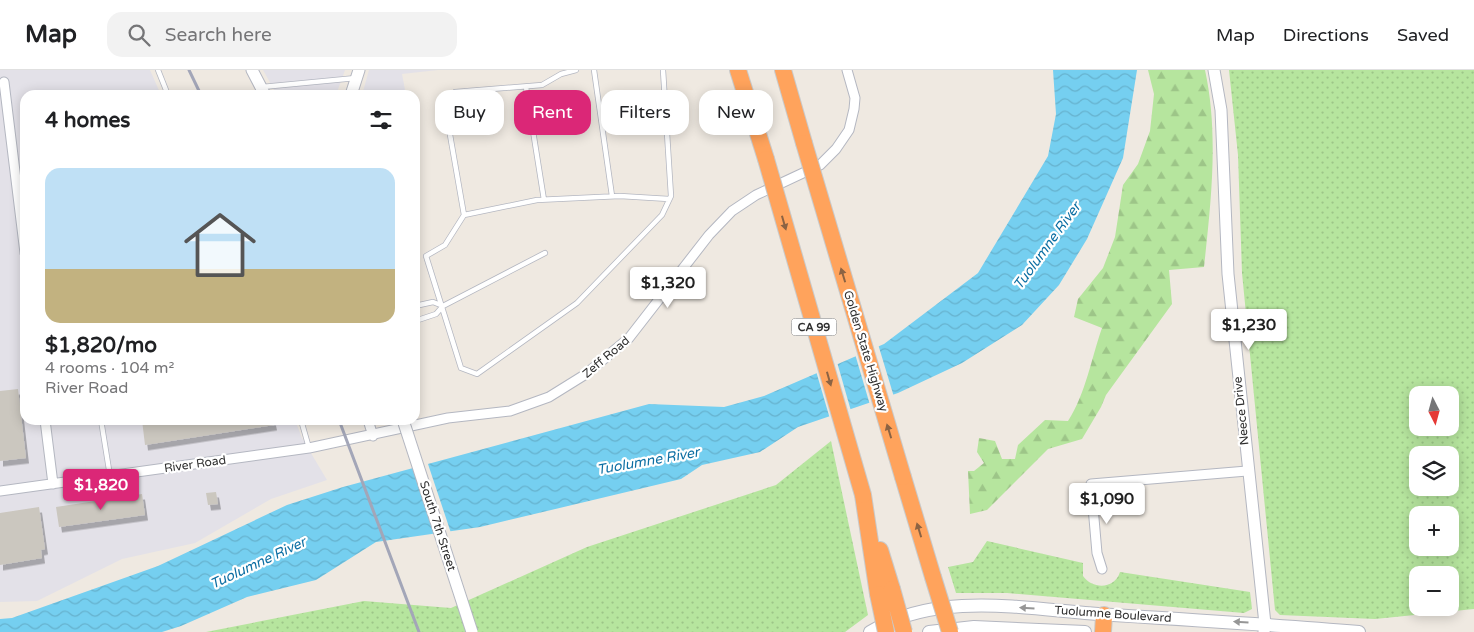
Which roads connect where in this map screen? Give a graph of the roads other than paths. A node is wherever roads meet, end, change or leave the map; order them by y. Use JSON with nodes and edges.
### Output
{"nodes":[{"id":1,"x":158,"y":70,"type":"edge"},
{"id":2,"x":252,"y":70,"type":"edge"},
{"id":3,"x":576,"y":70,"type":"edge"},
{"id":4,"x":594,"y":70,"type":"edge"},
{"id":5,"x":662,"y":70,"type":"edge"},
{"id":6,"x":738,"y":70,"type":"edge"},
{"id":7,"x":783,"y":70,"type":"edge"},
{"id":8,"x":847,"y":70,"type":"edge"},
{"id":9,"x":1214,"y":70,"type":"edge"},
{"id":10,"x":358,"y":74,"type":"edge"},
{"id":11,"x":4,"y":82,"type":"dead end"},
{"id":12,"x":526,"y":86,"type":"junction"},
{"id":13,"x":166,"y":90,"type":"edge"},
{"id":14,"x":262,"y":90,"type":"edge"},
{"id":15,"x":268,"y":90,"type":"edge"},
{"id":16,"x":353,"y":90,"type":"edge"},
{"id":17,"x":612,"y":196,"type":"junction"},
{"id":18,"x":670,"y":199,"type":"junction"},
{"id":19,"x":544,"y":200,"type":"junction"},
{"id":20,"x":20,"y":212,"type":"edge"},
{"id":21,"x":464,"y":216,"type":"junction"},
{"id":22,"x":545,"y":253,"type":"dead end"},
{"id":23,"x":420,"y":305,"type":"edge"},
{"id":24,"x":443,"y":306,"type":"junction"},
{"id":25,"x":420,"y":319,"type":"edge"},
{"id":26,"x":46,"y":425,"type":"edge"},
{"id":27,"x":102,"y":425,"type":"edge"},
{"id":28,"x":302,"y":425,"type":"edge"},
{"id":29,"x":370,"y":425,"type":"edge"},
{"id":30,"x":405,"y":425,"type":"edge"},
{"id":31,"x":419,"y":425,"type":"edge"},
{"id":32,"x":420,"y":425,"type":"edge"},
{"id":33,"x":373,"y":436,"type":"junction"},
{"id":34,"x":309,"y":448,"type":"junction"},
{"id":35,"x":1247,"y":471,"type":"junction"},
{"id":36,"x":110,"y":476,"type":"junction"},
{"id":37,"x":53,"y":484,"type":"junction"},
{"id":38,"x":0,"y":491,"type":"edge"},
{"id":39,"x":1102,"y":569,"type":"dead end"},
{"id":40,"x":885,"y":591,"type":"junction"},
{"id":41,"x":1104,"y":615,"type":"junction"},
{"id":42,"x":1264,"y":628,"type":"edge"},
{"id":43,"x":472,"y":632,"type":"edge"},
{"id":44,"x":870,"y":632,"type":"edge"},
{"id":45,"x":886,"y":632,"type":"edge"},
{"id":46,"x":904,"y":632,"type":"edge"},
{"id":47,"x":929,"y":632,"type":"edge"},
{"id":48,"x":950,"y":632,"type":"edge"},
{"id":49,"x":1085,"y":632,"type":"edge"},
{"id":50,"x":1103,"y":632,"type":"edge"},
{"id":51,"x":1359,"y":632,"type":"edge"}],
"edges":[{"from":1,"to":13,"type":"lane"},
{"from":2,"to":14,"type":"street"},
{"from":3,"to":12,"type":"lane"},
{"from":4,"to":17,"type":"lane"},
{"from":5,"to":18,"type":"lane"},
{"from":6,"to":40,"type":"highway","number":"CA 99","one_way":true,"bridge":true},
{"from":48,"to":7,"type":"highway","name":"Golden State Highway","number":"CA 99","one_way":true,"bridge":true},
{"from":8,"to":32,"type":"street","name":"Zeff Road"},
{"from":9,"to":35,"type":"street","name":"Neece Drive"},
{"from":10,"to":15,"type":"lane"},
{"from":10,"to":16,"type":"street"},
{"from":11,"to":20,"type":"street"},
{"from":12,"to":19,"type":"lane"},
{"from":12,"to":21,"type":"lane"},
{"from":17,"to":18,"type":"lane"},
{"from":17,"to":19,"type":"lane"},
{"from":18,"to":24,"type":"lane"},
{"from":19,"to":21,"type":"lane"},
{"from":21,"to":24,"type":"lane"},
{"from":22,"to":24,"type":"lane"},
{"from":23,"to":24,"type":"lane"},
{"from":24,"to":25,"type":"lane"},
{"from":26,"to":37,"type":"street"},
{"from":27,"to":36,"type":"lane"},
{"from":28,"to":34,"type":"lane"},
{"from":29,"to":33,"type":"street"},
{"from":30,"to":43,"type":"street","name":"South 7th Street","bridge":true},
{"from":31,"to":33,"type":"street","name":"Zeff Road"},
{"from":33,"to":34,"type":"street","name":"River Road"},
{"from":34,"to":36,"type":"street","name":"River Road"},
{"from":35,"to":39,"type":"street"},
{"from":35,"to":42,"type":"street","name":"Neece Drive"},
{"from":36,"to":37,"type":"street","name":"River Road"},
{"from":37,"to":38,"type":"street","name":"River Road"},
{"from":40,"to":45,"type":"highway","bridge":true},
{"from":40,"to":46,"type":"highway","bridge":true},
{"from":42,"to":41,"type":"main road","name":"Tuolumne Boulevard","one_way":true},
{"from":41,"to":44,"type":"main road","name":"Tuolumne Boulevard","one_way":true},
{"from":41,"to":50,"type":"highway"},
{"from":42,"to":51,"type":"main road","name":"Tuolumne Boulevard"},
{"from":47,"to":49,"type":"main road","name":"Tuolumne Boulevard"}]}
